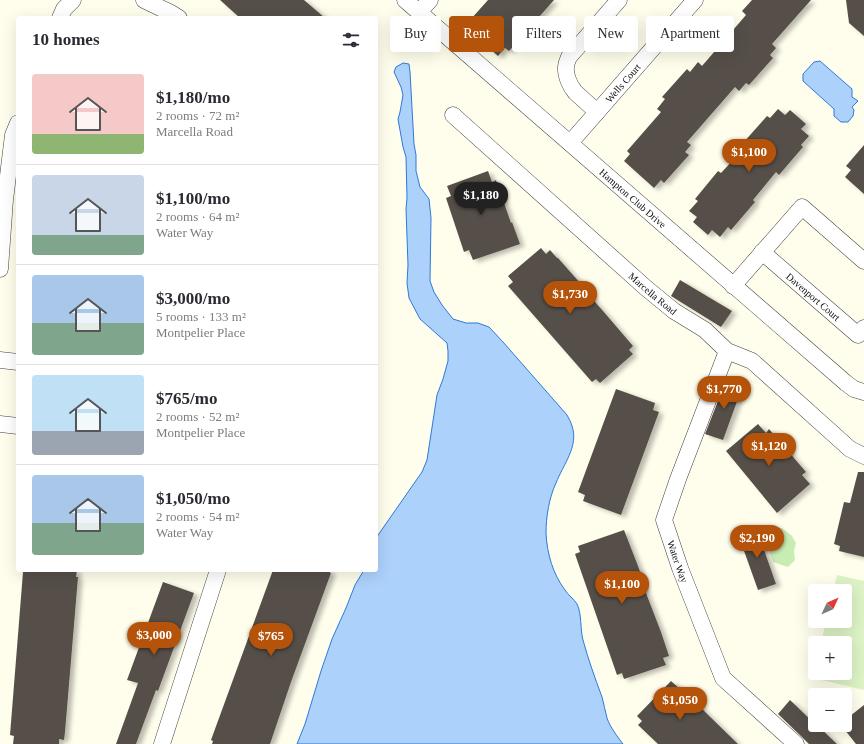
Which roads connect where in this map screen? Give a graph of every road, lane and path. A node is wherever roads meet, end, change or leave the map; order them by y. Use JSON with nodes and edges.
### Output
{"nodes":[{"id":1,"x":73,"y":0,"type":"edge"},
{"id":2,"x":144,"y":0,"type":"edge"},
{"id":3,"x":405,"y":0,"type":"edge"},
{"id":4,"x":430,"y":0,"type":"edge"},
{"id":5,"x":620,"y":0,"type":"edge"},
{"id":6,"x":695,"y":0,"type":"edge"},
{"id":7,"x":420,"y":12,"type":"junction"},
{"id":8,"x":61,"y":16,"type":"edge"},
{"id":9,"x":175,"y":16,"type":"edge"},
{"id":10,"x":597,"y":112,"type":"junction"},
{"id":11,"x":453,"y":115,"type":"dead end"},
{"id":12,"x":16,"y":128,"type":"edge"},
{"id":13,"x":570,"y":143,"type":"junction"},
{"id":14,"x":762,"y":252,"type":"junction"},
{"id":15,"x":864,"y":261,"type":"edge"},
{"id":16,"x":0,"y":269,"type":"edge"},
{"id":17,"x":733,"y":286,"type":"junction"},
{"id":18,"x":864,"y":328,"type":"edge"},
{"id":19,"x":727,"y":351,"type":"junction"},
{"id":20,"x":0,"y":360,"type":"edge"},
{"id":21,"x":16,"y":362,"type":"edge"},
{"id":22,"x":864,"y":392,"type":"edge"},
{"id":23,"x":0,"y":424,"type":"edge"},
{"id":24,"x":16,"y":426,"type":"edge"},
{"id":25,"x":864,"y":456,"type":"edge"},
{"id":26,"x":217,"y":572,"type":"edge"},
{"id":27,"x":162,"y":744,"type":"edge"},
{"id":28,"x":796,"y":744,"type":"edge"}],
"edges":[{"from":1,"to":8,"type":"street"},
{"from":2,"to":9,"type":"street"},
{"from":3,"to":7,"type":"street","name":"Hampton Club Drive"},
{"from":4,"to":7,"type":"street"},
{"from":5,"to":10,"type":"street","name":"Wells Court"},
{"from":6,"to":10,"type":"street","name":"Wells Court"},
{"from":7,"to":13,"type":"street","name":"Hampton Club Drive"},
{"from":10,"to":13,"type":"street","name":"Wells Court"},
{"from":11,"to":19,"type":"street","name":"Marcella Road"},
{"from":12,"to":16,"type":"street"},
{"from":13,"to":17,"type":"street","name":"Hampton Club Drive"},
{"from":14,"to":15,"type":"street"},
{"from":14,"to":17,"type":"street"},
{"from":14,"to":18,"type":"street","name":"Davenport Court"},
{"from":17,"to":22,"type":"street","name":"Hampton Club Drive"},
{"from":19,"to":25,"type":"street","name":"Marcella Road"},
{"from":19,"to":28,"type":"street","name":"Water Way"},
{"from":20,"to":21,"type":"street"},
{"from":23,"to":24,"type":"street"},
{"from":26,"to":27,"type":"street"}]}
